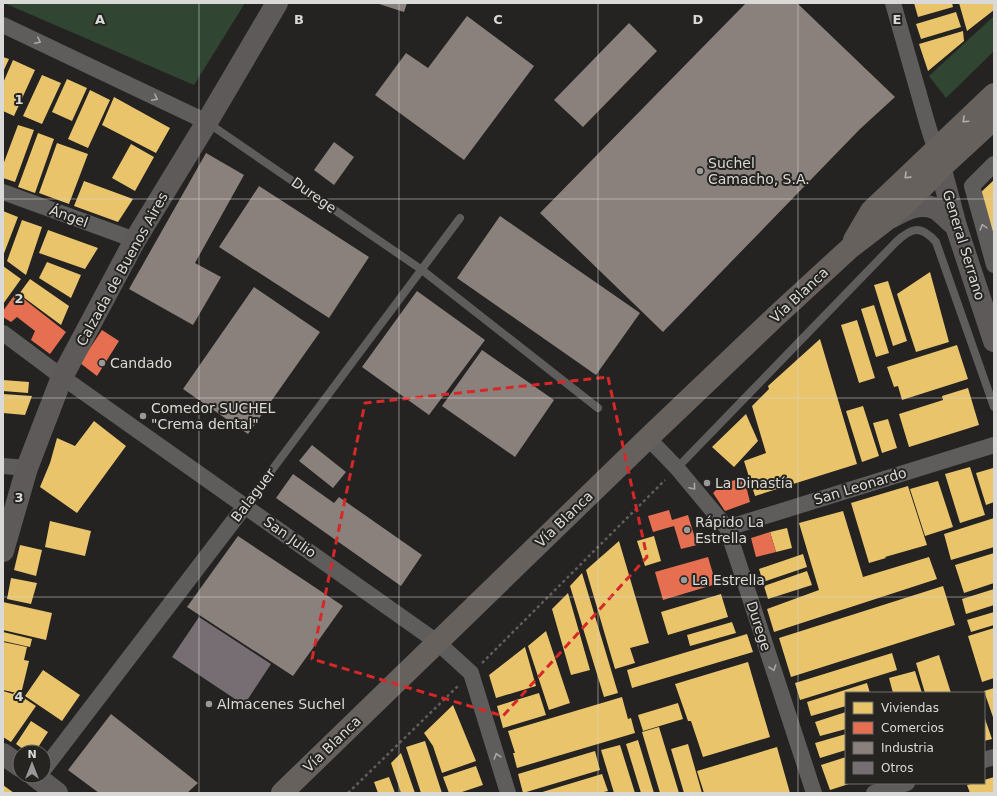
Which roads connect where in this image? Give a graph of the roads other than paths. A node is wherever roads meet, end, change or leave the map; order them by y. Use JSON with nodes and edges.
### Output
{"nodes":[{"id":1,"x":277,"y":3,"type":"edge"},
{"id":2,"x":894,"y":3,"type":"edge"},
{"id":3,"x":3,"y":24,"type":"edge"},
{"id":4,"x":994,"y":94,"type":"edge"},
{"id":5,"x":207,"y":122,"type":"junction"},
{"id":6,"x":991,"y":124,"type":"edge"},
{"id":7,"x":938,"y":158,"type":"junction"},
{"id":8,"x":994,"y":164,"type":"edge"},
{"id":9,"x":3,"y":192,"type":"edge"},
{"id":10,"x":460,"y":218,"type":"dead end"},
{"id":11,"x":889,"y":218,"type":"junction"},
{"id":12,"x":956,"y":226,"type":"junction"},
{"id":13,"x":136,"y":240,"type":"junction"},
{"id":14,"x":850,"y":248,"type":"junction"},
{"id":15,"x":994,"y":265,"type":"edge"},
{"id":16,"x":422,"y":270,"type":"junction"},
{"id":17,"x":3,"y":333,"type":"edge"},
{"id":18,"x":994,"y":342,"type":"edge"},
{"id":19,"x":62,"y":377,"type":"junction"},
{"id":20,"x":994,"y":407,"type":"edge"},
{"id":21,"x":598,"y":408,"type":"dead end"},
{"id":22,"x":648,"y":438,"type":"junction"},
{"id":23,"x":994,"y":445,"type":"edge"},
{"id":24,"x":3,"y":466,"type":"edge"},
{"id":25,"x":27,"y":468,"type":"junction"},
{"id":26,"x":677,"y":468,"type":"junction"},
{"id":27,"x":245,"y":506,"type":"junction"},
{"id":28,"x":727,"y":528,"type":"junction"},
{"id":29,"x":3,"y":551,"type":"edge"},
{"id":30,"x":437,"y":642,"type":"junction"},
{"id":31,"x":52,"y":751,"type":"edge"},
{"id":32,"x":3,"y":754,"type":"edge"},
{"id":33,"x":12,"y":759,"type":"edge"},
{"id":34,"x":47,"y":784,"type":"edge"},
{"id":35,"x":904,"y":784,"type":"edge"},
{"id":36,"x":57,"y":793,"type":"edge"},
{"id":37,"x":282,"y":793,"type":"edge"},
{"id":38,"x":508,"y":793,"type":"edge"},
{"id":39,"x":814,"y":793,"type":"edge"},
{"id":40,"x":874,"y":793,"type":"edge"}],
"edges":[{"from":1,"to":5,"type":"street","name":"Calzada de Buenos Aires"},
{"from":2,"to":7,"type":"street"},
{"from":3,"to":5,"type":"street","name":"Durege","one_way":true},
{"from":4,"to":7,"type":"main road","name":"Vía Blanca","one_way":true},
{"from":5,"to":13,"type":"street","name":"Calzada de Buenos Aires"},
{"from":5,"to":16,"type":"lane","name":"Durege"},
{"from":6,"to":7,"type":"main road","name":"Vía Blanca"},
{"from":7,"to":11,"type":"main road","name":"Vía Blanca"},
{"from":7,"to":12,"type":"street","name":"General Serrano"},
{"from":7,"to":14,"type":"main road","name":"Vía Blanca","one_way":true},
{"from":15,"to":8,"type":"street","one_way":true},
{"from":9,"to":13,"type":"street","name":"Ángel"},
{"from":10,"to":16,"type":"lane","name":"Balaguer"},
{"from":11,"to":12,"type":"street"},
{"from":11,"to":14,"type":"main road","name":"Vía Blanca"},
{"from":12,"to":18,"type":"street","name":"General Serrano"},
{"from":13,"to":19,"type":"street","name":"Calzada de Buenos Aires"},
{"from":14,"to":22,"type":"main road","name":"Vía Blanca"},
{"from":16,"to":21,"type":"lane","name":"Durege"},
{"from":16,"to":27,"type":"lane","name":"Balaguer"},
{"from":17,"to":19,"type":"street","name":"San Julio"},
{"from":19,"to":25,"type":"street","name":"Calzada de Buenos Aires"},
{"from":19,"to":27,"type":"street","name":"San Julio"},
{"from":20,"to":26,"type":"lane"},
{"from":22,"to":26,"type":"street","name":"Durege"},
{"from":22,"to":30,"type":"main road","name":"Vía Blanca"},
{"from":23,"to":28,"type":"street","name":"San Leonardo"},
{"from":24,"to":25,"type":"street"},
{"from":25,"to":29,"type":"street","name":"Calzada de Buenos Aires"},
{"from":26,"to":28,"type":"street","name":"Durege","one_way":true},
{"from":27,"to":30,"type":"street","name":"San Julio"},
{"from":27,"to":31,"type":"street","name":"Balaguer"},
{"from":28,"to":39,"type":"street","name":"Durege","one_way":true},
{"from":30,"to":37,"type":"main road","name":"Vía Blanca"},
{"from":38,"to":30,"type":"street","name":"San Julio","one_way":true},
{"from":32,"to":33,"type":"street"},
{"from":34,"to":36,"type":"street"},
{"from":35,"to":40,"type":"street"}]}
